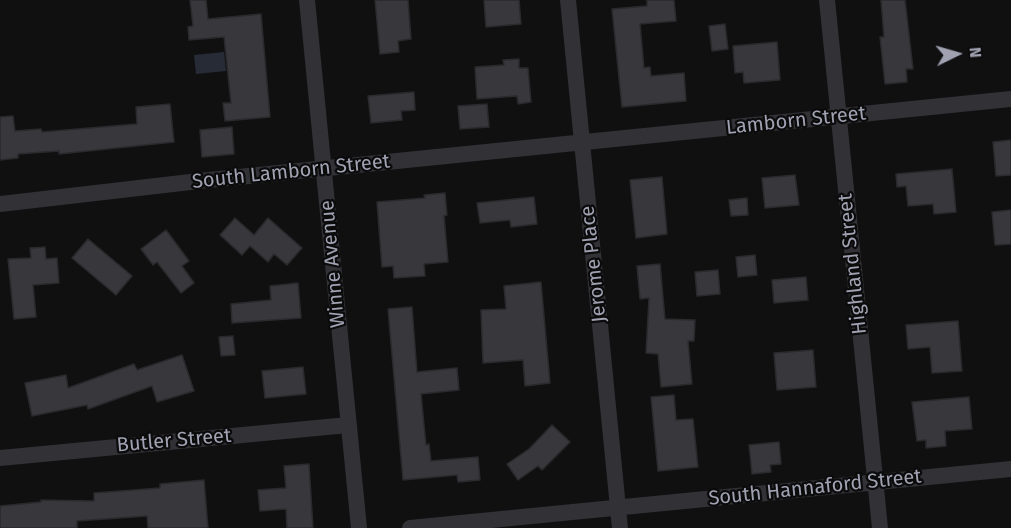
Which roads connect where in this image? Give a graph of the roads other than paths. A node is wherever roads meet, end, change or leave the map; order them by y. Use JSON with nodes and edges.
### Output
{"nodes":[{"id":1,"x":307,"y":0,"type":"edge"},
{"id":2,"x":568,"y":0,"type":"edge"},
{"id":3,"x":826,"y":0,"type":"edge"},
{"id":4,"x":1011,"y":99,"type":"edge"},
{"id":5,"x":838,"y":117,"type":"junction"},
{"id":6,"x":582,"y":142,"type":"junction"},
{"id":7,"x":324,"y":168,"type":"junction"},
{"id":8,"x":0,"y":204,"type":"edge"},
{"id":9,"x":348,"y":425,"type":"junction"},
{"id":10,"x":0,"y":458,"type":"edge"},
{"id":11,"x":1011,"y":469,"type":"edge"},
{"id":12,"x":875,"y":483,"type":"junction"},
{"id":13,"x":618,"y":507,"type":"junction"},
{"id":14,"x":359,"y":528,"type":"edge"},
{"id":15,"x":410,"y":528,"type":"edge"},
{"id":16,"x":620,"y":528,"type":"edge"},
{"id":17,"x":880,"y":528,"type":"edge"}],
"edges":[{"from":1,"to":7,"type":"street","name":"Winne Avenue"},
{"from":2,"to":6,"type":"street","name":"Jerome Place"},
{"from":3,"to":5,"type":"street","name":"Highland Street"},
{"from":4,"to":5,"type":"street","name":"Lamborn Street"},
{"from":5,"to":6,"type":"street","name":"Lamborn Street"},
{"from":5,"to":12,"type":"street","name":"Highland Street"},
{"from":6,"to":7,"type":"street","name":"South Lamborn Street"},
{"from":6,"to":13,"type":"street","name":"Jerome Place"},
{"from":7,"to":8,"type":"street","name":"South Lamborn Street"},
{"from":7,"to":9,"type":"street","name":"Winne Avenue"},
{"from":9,"to":10,"type":"street","name":"Butler Street"},
{"from":9,"to":14,"type":"street","name":"Winne Avenue"},
{"from":11,"to":12,"type":"street","name":"South Hannaford Street"},
{"from":12,"to":13,"type":"street","name":"South Hannaford Street"},
{"from":12,"to":17,"type":"street","name":"Highland Street"},
{"from":13,"to":15,"type":"street","name":"South Hannaford Street"},
{"from":13,"to":16,"type":"street","name":"Jerome Place"}]}
